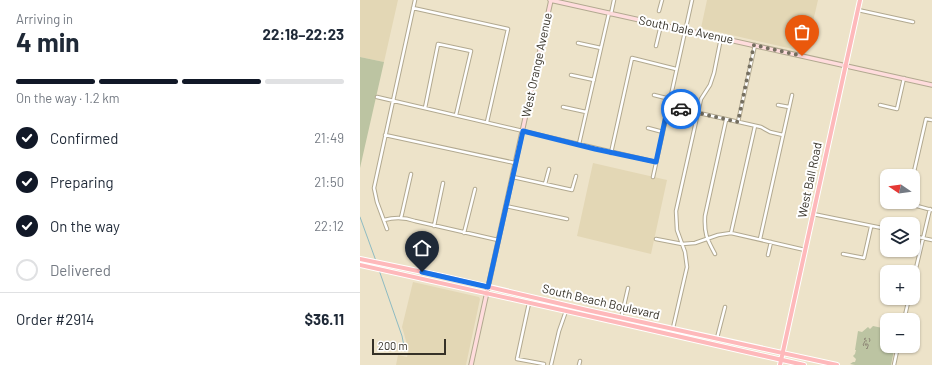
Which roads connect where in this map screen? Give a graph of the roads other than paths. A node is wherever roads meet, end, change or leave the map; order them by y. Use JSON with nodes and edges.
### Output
{"nodes":[{"id":1,"x":415,"y":0,"type":"edge"},
{"id":2,"x":551,"y":0,"type":"edge"},
{"id":3,"x":614,"y":0,"type":"edge"},
{"id":4,"x":662,"y":0,"type":"edge"},
{"id":5,"x":692,"y":0,"type":"edge"},
{"id":6,"x":860,"y":0,"type":"edge"},
{"id":7,"x":413,"y":8,"type":"junction"},
{"id":8,"x":858,"y":10,"type":"junction"},
{"id":9,"x":659,"y":11,"type":"dead end"},
{"id":10,"x":610,"y":13,"type":"junction"},
{"id":11,"x":913,"y":22,"type":"dead end"},
{"id":12,"x":661,"y":25,"type":"junction"},
{"id":13,"x":685,"y":30,"type":"junction"},
{"id":14,"x":721,"y":38,"type":"junction"},
{"id":15,"x":578,"y":43,"type":"dead end"},
{"id":16,"x":754,"y":45,"type":"junction"},
{"id":17,"x":656,"y":46,"type":"dead end"},
{"id":18,"x":601,"y":48,"type":"junction"},
{"id":19,"x":846,"y":66,"type":"junction"},
{"id":20,"x":676,"y":69,"type":"junction"},
{"id":21,"x":571,"y":75,"type":"dead end"},
{"id":22,"x":904,"y":78,"type":"junction"},
{"id":23,"x":594,"y":80,"type":"junction"},
{"id":24,"x":932,"y":85,"type":"edge"},
{"id":25,"x":654,"y":95,"type":"dead end"},
{"id":26,"x":792,"y":95,"type":"dead end"},
{"id":27,"x":376,"y":97,"type":"dead end"},
{"id":28,"x":670,"y":99,"type":"junction"},
{"id":29,"x":393,"y":100,"type":"junction"},
{"id":30,"x":778,"y":105,"type":"dead end"},
{"id":31,"x":880,"y":105,"type":"dead end"},
{"id":32,"x":564,"y":106,"type":"dead end"},
{"id":33,"x":668,"y":106,"type":"junction"},
{"id":34,"x":789,"y":107,"type":"junction"},
{"id":35,"x":425,"y":108,"type":"junction"},
{"id":36,"x":587,"y":112,"type":"junction"},
{"id":37,"x":698,"y":113,"type":"junction"},
{"id":38,"x":456,"y":115,"type":"junction"},
{"id":39,"x":726,"y":120,"type":"junction"},
{"id":40,"x":932,"y":120,"type":"edge"},
{"id":41,"x":487,"y":122,"type":"junction"},
{"id":42,"x":738,"y":122,"type":"junction"},
{"id":43,"x":755,"y":126,"type":"junction"},
{"id":44,"x":648,"y":128,"type":"dead end"},
{"id":45,"x":523,"y":131,"type":"junction"},
{"id":46,"x":663,"y":132,"type":"junction"},
{"id":47,"x":385,"y":135,"type":"junction"},
{"id":48,"x":783,"y":136,"type":"junction"},
{"id":49,"x":579,"y":144,"type":"junction"},
{"id":50,"x":611,"y":153,"type":"junction"},
{"id":51,"x":656,"y":162,"type":"junction"},
{"id":52,"x":516,"y":163,"type":"junction"},
{"id":53,"x":549,"y":169,"type":"dead end"},
{"id":54,"x":915,"y":169,"type":"edge"},
{"id":55,"x":411,"y":174,"type":"dead end"},
{"id":56,"x":513,"y":176,"type":"junction"},
{"id":57,"x":576,"y":176,"type":"dead end"},
{"id":58,"x":653,"y":177,"type":"dead end"},
{"id":59,"x":443,"y":183,"type":"dead end"},
{"id":60,"x":545,"y":184,"type":"junction"},
{"id":61,"x":475,"y":189,"type":"dead end"},
{"id":62,"x":506,"y":206,"type":"junction"},
{"id":63,"x":920,"y":206,"type":"edge"},
{"id":64,"x":931,"y":209,"type":"edge"},
{"id":65,"x":813,"y":214,"type":"junction"},
{"id":66,"x":401,"y":218,"type":"junction"},
{"id":67,"x":567,"y":219,"type":"dead end"},
{"id":68,"x":384,"y":220,"type":"junction"},
{"id":69,"x":434,"y":226,"type":"junction"},
{"id":70,"x":871,"y":227,"type":"junction"},
{"id":71,"x":880,"y":228,"type":"edge"},
{"id":72,"x":387,"y":229,"type":"dead end"},
{"id":73,"x":464,"y":233,"type":"junction"},
{"id":74,"x":731,"y":233,"type":"junction"},
{"id":75,"x":920,"y":237,"type":"edge"},
{"id":76,"x":923,"y":238,"type":"junction"},
{"id":77,"x":656,"y":239,"type":"dead end"},
{"id":78,"x":707,"y":239,"type":"junction"},
{"id":79,"x":760,"y":239,"type":"junction"},
{"id":80,"x":499,"y":240,"type":"junction"},
{"id":81,"x":932,"y":240,"type":"edge"},
{"id":82,"x":771,"y":242,"type":"junction"},
{"id":83,"x":682,"y":244,"type":"junction"},
{"id":84,"x":805,"y":250,"type":"junction"},
{"id":85,"x":715,"y":254,"type":"dead end"},
{"id":86,"x":843,"y":254,"type":"dead end"},
{"id":87,"x":768,"y":255,"type":"dead end"},
{"id":88,"x":360,"y":259,"type":"edge"},
{"id":89,"x":360,"y":265,"type":"edge"},
{"id":90,"x":917,"y":265,"type":"edge"},
{"id":91,"x":488,"y":287,"type":"junction"},
{"id":92,"x":628,"y":288,"type":"dead end"},
{"id":93,"x":487,"y":293,"type":"junction"},
{"id":94,"x":529,"y":303,"type":"junction"},
{"id":95,"x":725,"y":307,"type":"dead end"},
{"id":96,"x":566,"y":311,"type":"junction"},
{"id":97,"x":621,"y":317,"type":"junction"},
{"id":98,"x":620,"y":323,"type":"junction"},
{"id":99,"x":673,"y":328,"type":"junction"},
{"id":100,"x":717,"y":338,"type":"junction"},
{"id":101,"x":783,"y":353,"type":"junction"},
{"id":102,"x":897,"y":353,"type":"edge"},
{"id":103,"x":781,"y":360,"type":"junction"},
{"id":104,"x":580,"y":361,"type":"dead end"},
{"id":105,"x":544,"y":364,"type":"edge"},
{"id":106,"x":471,"y":365,"type":"edge"},
{"id":107,"x":551,"y":365,"type":"edge"},
{"id":108,"x":579,"y":365,"type":"edge"},
{"id":109,"x":780,"y":365,"type":"edge"},
{"id":110,"x":804,"y":365,"type":"edge"},
{"id":111,"x":837,"y":365,"type":"edge"},
{"id":112,"x":894,"y":365,"type":"edge"}],
"edges":[{"from":1,"to":7,"type":"street"},
{"from":2,"to":10,"type":"street","name":"South Dale Avenue"},
{"from":2,"to":45,"type":"street","name":"West Orange Avenue"},
{"from":3,"to":10,"type":"street"},
{"from":4,"to":9,"type":"street"},
{"from":5,"to":13,"type":"street"},
{"from":6,"to":8,"type":"main road","name":"West Ball Road"},
{"from":7,"to":29,"type":"street"},
{"from":7,"to":41,"type":"street"},
{"from":8,"to":11,"type":"street"},
{"from":8,"to":19,"type":"main road","name":"West Ball Road"},
{"from":10,"to":12,"type":"street","name":"South Dale Avenue"},
{"from":10,"to":18,"type":"street"},
{"from":12,"to":13,"type":"street","name":"South Dale Avenue"},
{"from":12,"to":17,"type":"street"},
{"from":13,"to":14,"type":"street","name":"South Dale Avenue"},
{"from":13,"to":20,"type":"street"},
{"from":14,"to":16,"type":"street","name":"South Dale Avenue"},
{"from":14,"to":37,"type":"street"},
{"from":15,"to":18,"type":"street"},
{"from":16,"to":19,"type":"street","name":"South Dale Avenue"},
{"from":16,"to":42,"type":"street"},
{"from":18,"to":23,"type":"street"},
{"from":19,"to":22,"type":"street","name":"South Dale Avenue"},
{"from":19,"to":65,"type":"main road","name":"West Ball Road"},
{"from":20,"to":28,"type":"street"},
{"from":20,"to":50,"type":"street"},
{"from":21,"to":23,"type":"street"},
{"from":22,"to":24,"type":"street","name":"South Dale Avenue"},
{"from":22,"to":31,"type":"street"},
{"from":23,"to":36,"type":"street"},
{"from":25,"to":28,"type":"street"},
{"from":26,"to":34,"type":"street"},
{"from":27,"to":29,"type":"street"},
{"from":28,"to":33,"type":"street"},
{"from":29,"to":35,"type":"street"},
{"from":29,"to":47,"type":"street"},
{"from":30,"to":34,"type":"street"},
{"from":32,"to":36,"type":"street"},
{"from":33,"to":37,"type":"street"},
{"from":33,"to":46,"type":"street"},
{"from":34,"to":48,"type":"street"},
{"from":35,"to":38,"type":"street"},
{"from":35,"to":38,"type":"street"},
{"from":36,"to":49,"type":"street"},
{"from":37,"to":39,"type":"street"},
{"from":37,"to":83,"type":"street"},
{"from":38,"to":41,"type":"street"},
{"from":39,"to":42,"type":"street"},
{"from":39,"to":78,"type":"street"},
{"from":40,"to":54,"type":"street"},
{"from":41,"to":45,"type":"street"},
{"from":42,"to":43,"type":"street"},
{"from":43,"to":48,"type":"street"},
{"from":43,"to":74,"type":"street"},
{"from":44,"to":46,"type":"street"},
{"from":45,"to":49,"type":"street"},
{"from":45,"to":52,"type":"street","name":"West Orange Avenue"},
{"from":46,"to":51,"type":"street"},
{"from":47,"to":52,"type":"street"},
{"from":47,"to":68,"type":"street"},
{"from":48,"to":79,"type":"street"},
{"from":49,"to":50,"type":"street"},
{"from":50,"to":51,"type":"street"},
{"from":51,"to":58,"type":"street"},
{"from":52,"to":56,"type":"street","name":"West Orange Avenue"},
{"from":53,"to":60,"type":"street"},
{"from":55,"to":66,"type":"street"},
{"from":56,"to":60,"type":"street"},
{"from":56,"to":62,"type":"street","name":"West Orange Avenue"},
{"from":57,"to":60,"type":"street"},
{"from":59,"to":69,"type":"street"},
{"from":61,"to":73,"type":"street"},
{"from":62,"to":67,"type":"street"},
{"from":62,"to":80,"type":"street","name":"West Orange Avenue"},
{"from":63,"to":64,"type":"street"},
{"from":64,"to":76,"type":"street"},
{"from":65,"to":70,"type":"street"},
{"from":65,"to":84,"type":"main road","name":"West Ball Road"},
{"from":66,"to":68,"type":"street"},
{"from":66,"to":69,"type":"street"},
{"from":68,"to":72,"type":"street"},
{"from":69,"to":73,"type":"street"},
{"from":70,"to":71,"type":"street"},
{"from":70,"to":86,"type":"street"},
{"from":73,"to":80,"type":"street"},
{"from":74,"to":78,"type":"street"},
{"from":74,"to":79,"type":"street"},
{"from":75,"to":76,"type":"street"},
{"from":76,"to":81,"type":"street"},
{"from":76,"to":90,"type":"street"},
{"from":77,"to":83,"type":"street"},
{"from":78,"to":83,"type":"street"},
{"from":78,"to":85,"type":"street"},
{"from":79,"to":82,"type":"street"},
{"from":80,"to":91,"type":"street","name":"West Orange Avenue"},
{"from":82,"to":84,"type":"street"},
{"from":82,"to":87,"type":"street"},
{"from":83,"to":99,"type":"street"},
{"from":84,"to":101,"type":"main road","name":"West Ball Road"},
{"from":88,"to":91,"type":"main road","name":"South Beach Boulevard"},
{"from":89,"to":93,"type":"main road","name":"South Beach Boulevard"},
{"from":91,"to":93,"type":"street","name":"West Orange Avenue"},
{"from":91,"to":97,"type":"main road","name":"South Beach Boulevard"},
{"from":92,"to":97,"type":"street"},
{"from":93,"to":94,"type":"main road","name":"South Beach Boulevard"},
{"from":93,"to":106,"type":"street","name":"West Orange Avenue"},
{"from":94,"to":96,"type":"main road","name":"South Beach Boulevard"},
{"from":94,"to":105,"type":"street"},
{"from":95,"to":100,"type":"street"},
{"from":96,"to":98,"type":"main road","name":"South Beach Boulevard"},
{"from":96,"to":107,"type":"street"},
{"from":97,"to":98,"type":"street"},
{"from":97,"to":99,"type":"main road","name":"South Beach Boulevard"},
{"from":98,"to":103,"type":"main road","name":"South Beach Boulevard"},
{"from":99,"to":100,"type":"main road","name":"South Beach Boulevard"},
{"from":100,"to":101,"type":"main road","name":"South Beach Boulevard"},
{"from":101,"to":103,"type":"main road","name":"West Ball Road"},
{"from":101,"to":111,"type":"main road","name":"South Beach Boulevard"},
{"from":102,"to":112,"type":"street"},
{"from":103,"to":109,"type":"main road","name":"West Ball Road"},
{"from":103,"to":110,"type":"main road","name":"South Beach Boulevard"},
{"from":104,"to":108,"type":"street"}]}
